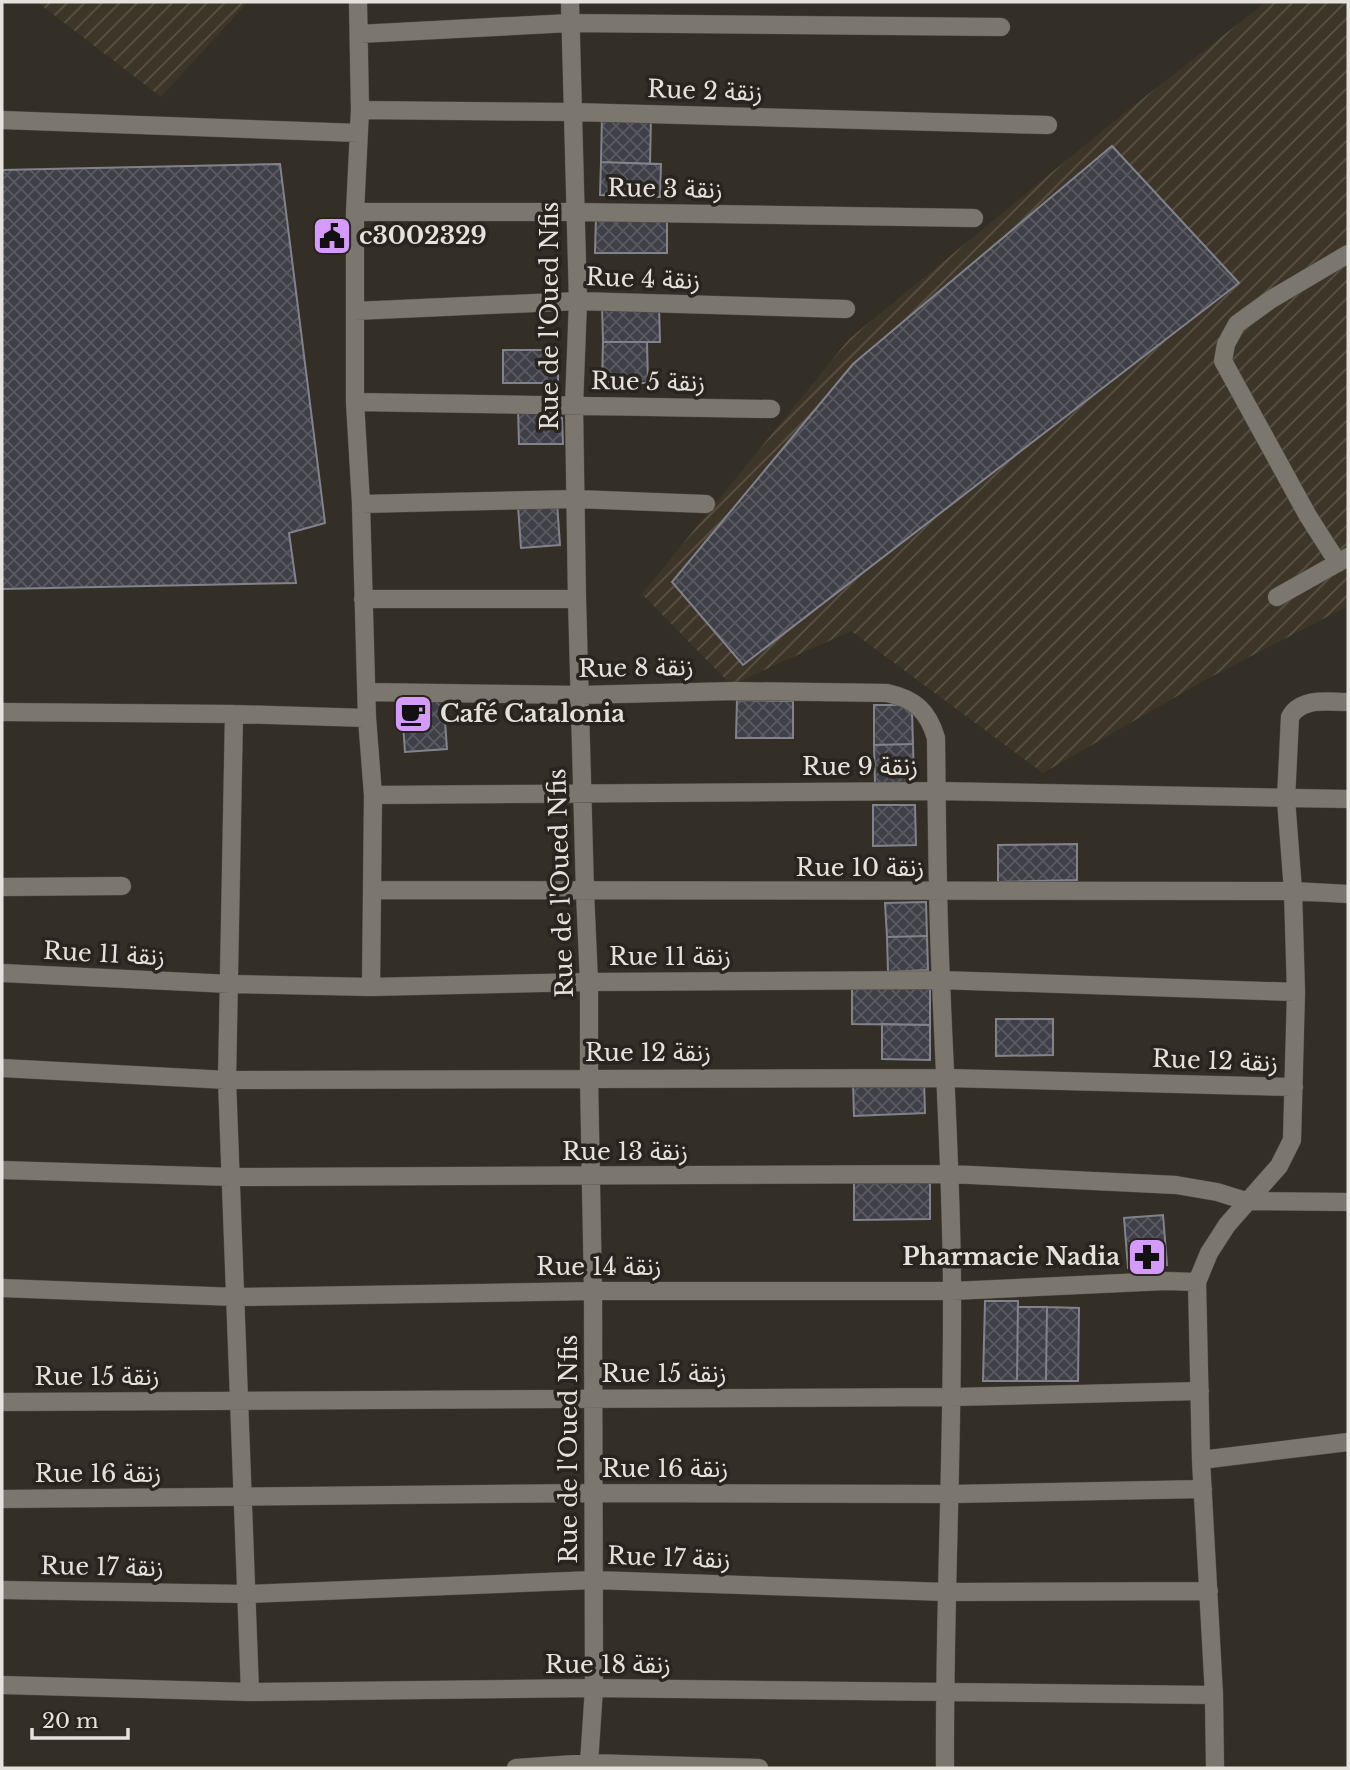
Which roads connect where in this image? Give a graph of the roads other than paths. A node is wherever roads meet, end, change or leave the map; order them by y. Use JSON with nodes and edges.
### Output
{"nodes":[{"id":1,"x":358,"y":2,"type":"edge"},
{"id":2,"x":570,"y":2,"type":"edge"},
{"id":3,"x":570,"y":23,"type":"junction"},
{"id":4,"x":1001,"y":27,"type":"dead end"},
{"id":5,"x":359,"y":34,"type":"junction"},
{"id":6,"x":360,"y":110,"type":"junction"},
{"id":7,"x":573,"y":112,"type":"junction"},
{"id":8,"x":2,"y":120,"type":"edge"},
{"id":9,"x":1048,"y":125,"type":"dead end"},
{"id":10,"x":359,"y":133,"type":"junction"},
{"id":11,"x":355,"y":212,"type":"junction"},
{"id":12,"x":575,"y":212,"type":"junction"},
{"id":13,"x":974,"y":218,"type":"dead end"},
{"id":14,"x":1348,"y":254,"type":"edge"},
{"id":15,"x":578,"y":301,"type":"junction"},
{"id":16,"x":846,"y":309,"type":"dead end"},
{"id":17,"x":355,"y":311,"type":"junction"},
{"id":18,"x":355,"y":402,"type":"junction"},
{"id":19,"x":574,"y":405,"type":"junction"},
{"id":20,"x":771,"y":409,"type":"dead end"},
{"id":21,"x":576,"y":499,"type":"junction"},
{"id":22,"x":361,"y":504,"type":"junction"},
{"id":23,"x":706,"y":504,"type":"dead end"},
{"id":24,"x":1343,"y":560,"type":"edge"},
{"id":25,"x":1277,"y":597,"type":"dead end"},
{"id":26,"x":577,"y":598,"type":"junction"},
{"id":27,"x":363,"y":599,"type":"junction"},
{"id":28,"x":367,"y":692,"type":"junction"},
{"id":29,"x":580,"y":695,"type":"junction"},
{"id":30,"x":1348,"y":702,"type":"edge"},
{"id":31,"x":2,"y":712,"type":"edge"},
{"id":32,"x":234,"y":714,"type":"junction"},
{"id":33,"x":367,"y":718,"type":"junction"},
{"id":34,"x":937,"y":791,"type":"junction"},
{"id":35,"x":582,"y":794,"type":"junction"},
{"id":36,"x":373,"y":795,"type":"junction"},
{"id":37,"x":1286,"y":799,"type":"junction"},
{"id":38,"x":1348,"y":799,"type":"edge"},
{"id":39,"x":122,"y":886,"type":"dead end"},
{"id":40,"x":2,"y":887,"type":"edge"},
{"id":41,"x":373,"y":890,"type":"junction"},
{"id":42,"x":1293,"y":891,"type":"junction"},
{"id":43,"x":584,"y":892,"type":"junction"},
{"id":44,"x":940,"y":893,"type":"junction"},
{"id":45,"x":1348,"y":894,"type":"edge"},
{"id":46,"x":2,"y":973,"type":"edge"},
{"id":47,"x":940,"y":980,"type":"junction"},
{"id":48,"x":589,"y":982,"type":"junction"},
{"id":49,"x":230,"y":984,"type":"junction"},
{"id":50,"x":371,"y":987,"type":"junction"},
{"id":51,"x":1296,"y":992,"type":"junction"},
{"id":52,"x":2,"y":1068,"type":"edge"},
{"id":53,"x":589,"y":1077,"type":"junction"},
{"id":54,"x":946,"y":1078,"type":"junction"},
{"id":55,"x":227,"y":1080,"type":"junction"},
{"id":56,"x":1294,"y":1087,"type":"junction"},
{"id":57,"x":2,"y":1170,"type":"edge"},
{"id":58,"x":950,"y":1174,"type":"junction"},
{"id":59,"x":232,"y":1177,"type":"junction"},
{"id":60,"x":591,"y":1177,"type":"junction"},
{"id":61,"x":1246,"y":1201,"type":"junction"},
{"id":62,"x":1348,"y":1202,"type":"edge"},
{"id":63,"x":1197,"y":1283,"type":"junction"},
{"id":64,"x":2,"y":1288,"type":"edge"},
{"id":65,"x":593,"y":1291,"type":"junction"},
{"id":66,"x":953,"y":1291,"type":"junction"},
{"id":67,"x":236,"y":1297,"type":"junction"},
{"id":68,"x":1200,"y":1391,"type":"junction"},
{"id":69,"x":952,"y":1398,"type":"junction"},
{"id":70,"x":594,"y":1399,"type":"junction"},
{"id":71,"x":238,"y":1401,"type":"junction"},
{"id":72,"x":2,"y":1402,"type":"edge"},
{"id":73,"x":1348,"y":1442,"type":"edge"},
{"id":74,"x":1201,"y":1460,"type":"junction"},
{"id":75,"x":1203,"y":1489,"type":"junction"},
{"id":76,"x":594,"y":1493,"type":"junction"},
{"id":77,"x":950,"y":1493,"type":"junction"},
{"id":78,"x":244,"y":1497,"type":"junction"},
{"id":79,"x":2,"y":1499,"type":"edge"},
{"id":80,"x":594,"y":1580,"type":"junction"},
{"id":81,"x":2,"y":1590,"type":"edge"},
{"id":82,"x":1209,"y":1591,"type":"junction"},
{"id":83,"x":946,"y":1592,"type":"junction"},
{"id":84,"x":247,"y":1594,"type":"junction"},
{"id":85,"x":2,"y":1685,"type":"edge"},
{"id":86,"x":594,"y":1688,"type":"junction"},
{"id":87,"x":945,"y":1691,"type":"junction"},
{"id":88,"x":250,"y":1692,"type":"junction"},
{"id":89,"x":1214,"y":1695,"type":"junction"},
{"id":90,"x":589,"y":1763,"type":"junction"},
{"id":91,"x":516,"y":1768,"type":"edge"},
{"id":92,"x":760,"y":1768,"type":"edge"},
{"id":93,"x":945,"y":1768,"type":"edge"},
{"id":94,"x":1214,"y":1768,"type":"edge"}],
"edges":[{"from":1,"to":5,"type":"street"},
{"from":2,"to":3,"type":"street","name":"Rue de l'Oued Nfis"},
{"from":3,"to":4,"type":"street"},
{"from":3,"to":5,"type":"street"},
{"from":3,"to":7,"type":"street","name":"Rue de l'Oued Nfis"},
{"from":5,"to":6,"type":"street"},
{"from":6,"to":7,"type":"street","name":"Rue 2 زنقة"},
{"from":6,"to":10,"type":"street"},
{"from":7,"to":9,"type":"street","name":"Rue 2 زنقة"},
{"from":7,"to":12,"type":"street","name":"Rue de l'Oued Nfis"},
{"from":8,"to":10,"type":"street"},
{"from":10,"to":11,"type":"street"},
{"from":11,"to":12,"type":"street","name":"Rue 3 زنقة"},
{"from":11,"to":17,"type":"street"},
{"from":12,"to":13,"type":"street","name":"Rue 3 زنقة"},
{"from":12,"to":15,"type":"street","name":"Rue de l'Oued Nfis"},
{"from":14,"to":24,"type":"street"},
{"from":15,"to":16,"type":"street","name":"Rue 4 زنقة"},
{"from":15,"to":17,"type":"street","name":"Rue 4 زنقة"},
{"from":15,"to":19,"type":"street","name":"Rue de l'Oued Nfis"},
{"from":17,"to":18,"type":"street"},
{"from":18,"to":19,"type":"street","name":"Rue 5 زنقة"},
{"from":18,"to":22,"type":"street"},
{"from":19,"to":20,"type":"street","name":"Rue 5 زنقة"},
{"from":19,"to":21,"type":"street","name":"Rue de l'Oued Nfis"},
{"from":21,"to":22,"type":"street"},
{"from":21,"to":23,"type":"street"},
{"from":21,"to":26,"type":"street","name":"Rue de l'Oued Nfis"},
{"from":22,"to":27,"type":"street"},
{"from":24,"to":25,"type":"street"},
{"from":26,"to":27,"type":"street"},
{"from":26,"to":29,"type":"street","name":"Rue de l'Oued Nfis"},
{"from":27,"to":28,"type":"street"},
{"from":28,"to":29,"type":"street","name":"Rue 8 زنقة"},
{"from":28,"to":33,"type":"street"},
{"from":29,"to":34,"type":"street","name":"Rue 8 زنقة"},
{"from":29,"to":35,"type":"street","name":"Rue de l'Oued Nfis"},
{"from":30,"to":37,"type":"street"},
{"from":31,"to":32,"type":"street"},
{"from":32,"to":33,"type":"street"},
{"from":32,"to":49,"type":"street"},
{"from":33,"to":36,"type":"street"},
{"from":34,"to":35,"type":"street","name":"Rue 9 زنقة"},
{"from":34,"to":37,"type":"street","name":"Rue 9 زنقة"},
{"from":34,"to":44,"type":"street"},
{"from":35,"to":36,"type":"street","name":"Rue 9 زنقة"},
{"from":35,"to":43,"type":"street","name":"Rue de l'Oued Nfis"},
{"from":36,"to":41,"type":"street"},
{"from":37,"to":38,"type":"street","name":"Rue 9 زنقة"},
{"from":37,"to":42,"type":"street"},
{"from":39,"to":40,"type":"street"},
{"from":41,"to":43,"type":"street","name":"Rue 10 زنقة"},
{"from":41,"to":50,"type":"street"},
{"from":42,"to":44,"type":"street","name":"Rue 10 زنقة"},
{"from":42,"to":45,"type":"street","name":"Rue 10 زنقة"},
{"from":42,"to":51,"type":"street"},
{"from":43,"to":44,"type":"street","name":"Rue 10 زنقة"},
{"from":43,"to":48,"type":"street","name":"Rue de l'Oued Nfis"},
{"from":44,"to":47,"type":"street"},
{"from":46,"to":49,"type":"street","name":"Rue 11 زنقة"},
{"from":47,"to":48,"type":"street","name":"Rue 11 زنقة"},
{"from":47,"to":51,"type":"street","name":"Rue 11 زنقة"},
{"from":47,"to":54,"type":"street"},
{"from":48,"to":50,"type":"street","name":"Rue 11 زنقة"},
{"from":48,"to":53,"type":"street","name":"Rue de l'Oued Nfis"},
{"from":49,"to":50,"type":"street","name":"Rue 11 زنقة"},
{"from":49,"to":55,"type":"street"},
{"from":51,"to":56,"type":"street"},
{"from":52,"to":55,"type":"street","name":"Rue 12 زنقة"},
{"from":53,"to":54,"type":"street","name":"Rue 12 زنقة"},
{"from":53,"to":55,"type":"street","name":"Rue 12 زنقة"},
{"from":53,"to":60,"type":"street","name":"Rue de l'Oued Nfis"},
{"from":54,"to":56,"type":"street","name":"Rue 12 زنقة"},
{"from":54,"to":58,"type":"street"},
{"from":55,"to":59,"type":"street"},
{"from":56,"to":61,"type":"street"},
{"from":57,"to":59,"type":"street","name":"Rue 13 زنقة"},
{"from":58,"to":60,"type":"street","name":"Rue 13 زنقة"},
{"from":58,"to":61,"type":"street","name":"Rue 13 زنقة"},
{"from":58,"to":66,"type":"street"},
{"from":59,"to":60,"type":"street","name":"Rue 13 زنقة"},
{"from":59,"to":67,"type":"street"},
{"from":60,"to":65,"type":"street","name":"Rue de l'Oued Nfis"},
{"from":61,"to":62,"type":"street","name":"Rue 13 زنقة"},
{"from":61,"to":63,"type":"street"},
{"from":63,"to":66,"type":"street","name":"Rue 14 زنقة"},
{"from":63,"to":68,"type":"street"},
{"from":64,"to":67,"type":"street","name":"Rue 14 زنقة"},
{"from":65,"to":66,"type":"street","name":"Rue 14 زنقة"},
{"from":65,"to":67,"type":"street","name":"Rue 14 زنقة"},
{"from":65,"to":70,"type":"street","name":"Rue de l'Oued Nfis"},
{"from":66,"to":69,"type":"street"},
{"from":67,"to":71,"type":"street"},
{"from":68,"to":69,"type":"street","name":"Rue 15 زنقة"},
{"from":68,"to":74,"type":"street"},
{"from":69,"to":70,"type":"street","name":"Rue 15 زنقة"},
{"from":69,"to":77,"type":"street"},
{"from":70,"to":71,"type":"street","name":"Rue 15 زنقة"},
{"from":70,"to":76,"type":"street","name":"Rue de l'Oued Nfis"},
{"from":71,"to":72,"type":"street","name":"Rue 15 زنقة"},
{"from":71,"to":78,"type":"street"},
{"from":73,"to":74,"type":"street"},
{"from":74,"to":75,"type":"street"},
{"from":75,"to":77,"type":"street","name":"Rue 16 زنقة"},
{"from":75,"to":82,"type":"street"},
{"from":76,"to":77,"type":"street","name":"Rue 16 زنقة"},
{"from":76,"to":78,"type":"street","name":"Rue 16 زنقة"},
{"from":76,"to":80,"type":"street","name":"Rue de l'Oued Nfis"},
{"from":77,"to":83,"type":"street"},
{"from":78,"to":79,"type":"street","name":"Rue 16 زنقة"},
{"from":78,"to":84,"type":"street"},
{"from":80,"to":83,"type":"street","name":"Rue 17 زنقة"},
{"from":80,"to":84,"type":"street","name":"Rue 17 زنقة"},
{"from":80,"to":86,"type":"street","name":"Rue de l'Oued Nfis"},
{"from":81,"to":84,"type":"street","name":"Rue 17 زنقة"},
{"from":82,"to":83,"type":"street","name":"Rue 17 زنقة"},
{"from":82,"to":89,"type":"street"},
{"from":83,"to":87,"type":"street"},
{"from":84,"to":88,"type":"street"},
{"from":85,"to":88,"type":"street","name":"Rue 18 زنقة"},
{"from":86,"to":87,"type":"street","name":"Rue 18 زنقة"},
{"from":86,"to":88,"type":"street","name":"Rue 18 زنقة"},
{"from":86,"to":90,"type":"street","name":"Rue de l'Oued Nfis"},
{"from":87,"to":89,"type":"street","name":"Rue 18 زنقة"},
{"from":87,"to":93,"type":"street"},
{"from":89,"to":94,"type":"street"},
{"from":90,"to":91,"type":"street"},
{"from":90,"to":92,"type":"street"}]}
